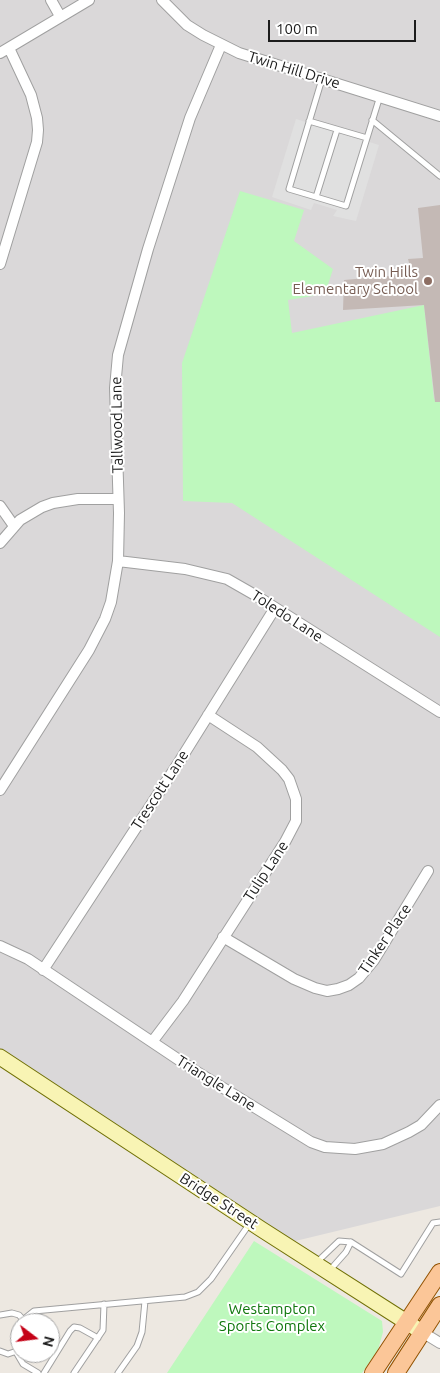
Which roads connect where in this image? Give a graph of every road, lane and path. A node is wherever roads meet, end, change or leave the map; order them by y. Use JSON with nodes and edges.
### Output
{"nodes":[{"id":1,"x":51,"y":0,"type":"edge"},
{"id":2,"x":89,"y":0,"type":"edge"},
{"id":3,"x":162,"y":0,"type":"edge"},
{"id":4,"x":60,"y":16,"type":"junction"},
{"id":5,"x":220,"y":45,"type":"junction"},
{"id":6,"x":4,"y":50,"type":"edge"},
{"id":7,"x":322,"y":79,"type":"junction"},
{"id":8,"x":380,"y":96,"type":"junction"},
{"id":9,"x":440,"y":116,"type":"edge"},
{"id":10,"x":372,"y":120,"type":"junction"},
{"id":11,"x":309,"y":121,"type":"junction"},
{"id":12,"x":337,"y":130,"type":"junction"},
{"id":13,"x":366,"y":138,"type":"junction"},
{"id":14,"x":440,"y":176,"type":"edge"},
{"id":15,"x":316,"y":197,"type":"junction"},
{"id":16,"x":0,"y":264,"type":"edge"},
{"id":17,"x":118,"y":499,"type":"junction"},
{"id":18,"x":0,"y":506,"type":"edge"},
{"id":19,"x":14,"y":526,"type":"junction"},
{"id":20,"x":0,"y":543,"type":"edge"},
{"id":21,"x":118,"y":561,"type":"junction"},
{"id":22,"x":275,"y":608,"type":"junction"},
{"id":23,"x":440,"y":712,"type":"edge"},
{"id":24,"x":208,"y":715,"type":"junction"},
{"id":25,"x":0,"y":790,"type":"edge"},
{"id":26,"x":428,"y":872,"type":"dead end"},
{"id":27,"x":223,"y":937,"type":"junction"},
{"id":28,"x":0,"y":946,"type":"edge"},
{"id":29,"x":43,"y":970,"type":"junction"},
{"id":30,"x":152,"y":1042,"type":"junction"},
{"id":31,"x":0,"y":1057,"type":"edge"},
{"id":32,"x":440,"y":1105,"type":"edge"},
{"id":33,"x":251,"y":1222,"type":"junction"},
{"id":34,"x":440,"y":1222,"type":"edge"},
{"id":35,"x":351,"y":1242,"type":"junction"},
{"id":36,"x":315,"y":1264,"type":"junction"},
{"id":37,"x":328,"y":1272,"type":"junction"},
{"id":38,"x":440,"y":1272,"type":"edge"},
{"id":39,"x":145,"y":1300,"type":"junction"},
{"id":40,"x":104,"y":1304,"type":"junction"},
{"id":41,"x":440,"y":1304,"type":"edge"},
{"id":42,"x":32,"y":1313,"type":"edge"},
{"id":43,"x":407,"y":1322,"type":"junction"},
{"id":44,"x":422,"y":1332,"type":"junction"},
{"id":45,"x":98,"y":1338,"type":"junction"},
{"id":46,"x":440,"y":1343,"type":"edge"},
{"id":47,"x":23,"y":1363,"type":"edge"},
{"id":48,"x":38,"y":1373,"type":"edge"},
{"id":49,"x":44,"y":1373,"type":"edge"},
{"id":50,"x":74,"y":1373,"type":"edge"},
{"id":51,"x":118,"y":1373,"type":"edge"},
{"id":52,"x":373,"y":1373,"type":"edge"},
{"id":53,"x":396,"y":1373,"type":"edge"}],
"edges":[{"from":1,"to":4,"type":"street"},
{"from":2,"to":4,"type":"street"},
{"from":3,"to":5,"type":"street","name":"Twin Hill Drive"},
{"from":4,"to":6,"type":"street"},
{"from":5,"to":7,"type":"street","name":"Twin Hill Drive"},
{"from":5,"to":17,"type":"street","name":"Tallwood Lane"},
{"from":6,"to":16,"type":"street"},
{"from":7,"to":8,"type":"street","name":"Twin Hill Drive"},
{"from":7,"to":11,"type":"lane"},
{"from":8,"to":9,"type":"street","name":"Twin Hill Drive"},
{"from":8,"to":10,"type":"lane"},
{"from":10,"to":13,"type":"lane"},
{"from":10,"to":14,"type":"lane"},
{"from":11,"to":12,"type":"lane"},
{"from":11,"to":15,"type":"lane"},
{"from":12,"to":13,"type":"lane"},
{"from":12,"to":15,"type":"lane"},
{"from":13,"to":15,"type":"lane"},
{"from":17,"to":19,"type":"street"},
{"from":17,"to":21,"type":"street","name":"Tallwood Lane"},
{"from":18,"to":19,"type":"street"},
{"from":19,"to":20,"type":"street"},
{"from":21,"to":22,"type":"street","name":"Toledo Lane"},
{"from":21,"to":25,"type":"street","name":"Tallwood Lane"},
{"from":22,"to":23,"type":"street","name":"Toledo Lane"},
{"from":22,"to":24,"type":"street","name":"Trescott Lane"},
{"from":24,"to":27,"type":"street","name":"Tulip Lane"},
{"from":24,"to":29,"type":"street","name":"Trescott Lane"},
{"from":26,"to":27,"type":"street","name":"Tinker Place"},
{"from":27,"to":30,"type":"street","name":"Tulip Lane"},
{"from":28,"to":29,"type":"street","name":"Triangle Lane"},
{"from":29,"to":30,"type":"street","name":"Triangle Lane"},
{"from":30,"to":32,"type":"street","name":"Triangle Lane"},
{"from":31,"to":33,"type":"main road","name":"Bridge Street"},
{"from":33,"to":36,"type":"main road","name":"Bridge Street"},
{"from":33,"to":39,"type":"lane"},
{"from":34,"to":35,"type":"lane"},
{"from":35,"to":36,"type":"lane"},
{"from":35,"to":37,"type":"lane"},
{"from":36,"to":37,"type":"main road","name":"Bridge Street"},
{"from":37,"to":43,"type":"main road","name":"Bridge Street"},
{"from":38,"to":43,"type":"main road"},
{"from":39,"to":40,"type":"lane"},
{"from":39,"to":51,"type":"lane"},
{"from":40,"to":42,"type":"lane"},
{"from":40,"to":45,"type":"lane"},
{"from":41,"to":44,"type":"main road"},
{"from":43,"to":44,"type":"main road","name":"Bridge Street"},
{"from":43,"to":52,"type":"main road"},
{"from":44,"to":46,"type":"street","name":"Bridge Street"},
{"from":44,"to":53,"type":"main road"},
{"from":45,"to":49,"type":"lane"},
{"from":45,"to":50,"type":"lane"},
{"from":47,"to":48,"type":"lane"}]}
